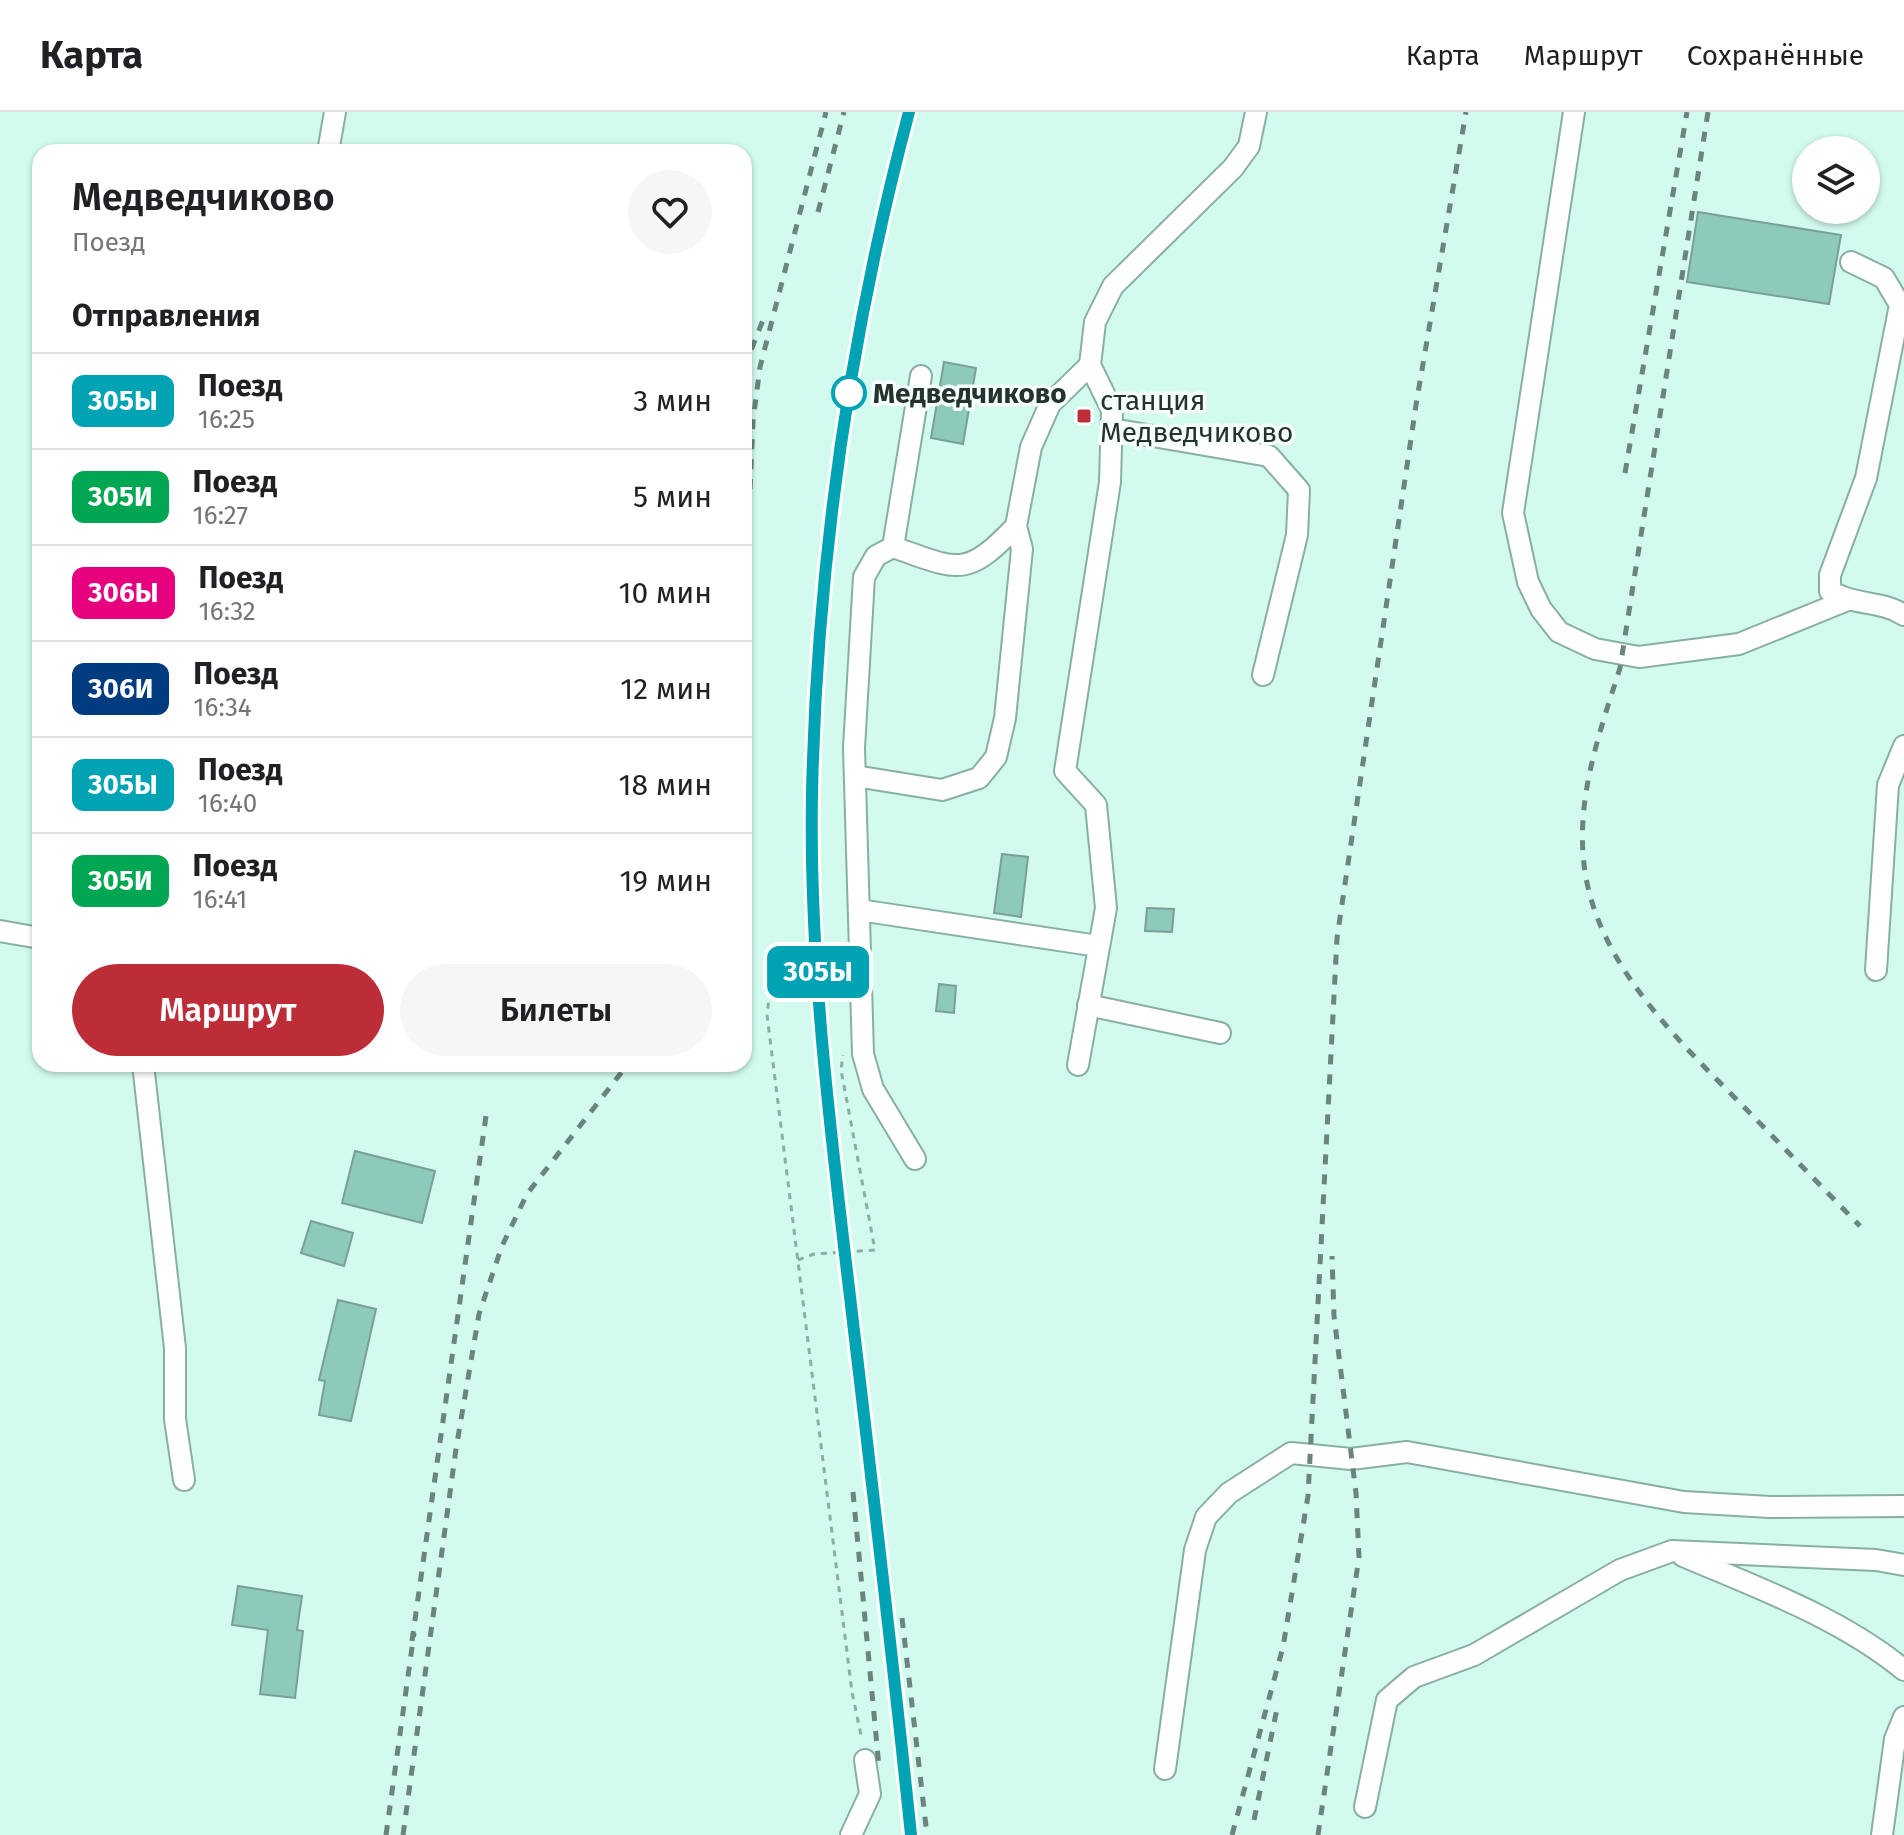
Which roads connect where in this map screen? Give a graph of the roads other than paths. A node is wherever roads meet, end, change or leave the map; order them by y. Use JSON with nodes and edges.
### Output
{"nodes":[{"id":1,"x":335,"y":112,"type":"edge"},
{"id":2,"x":1256,"y":112,"type":"edge"},
{"id":3,"x":1574,"y":112,"type":"edge"},
{"id":4,"x":329,"y":144,"type":"edge"},
{"id":5,"x":1851,"y":262,"type":"dead end"},
{"id":6,"x":1090,"y":365,"type":"junction"},
{"id":7,"x":921,"y":376,"type":"dead end"},
{"id":8,"x":1112,"y":429,"type":"junction"},
{"id":9,"x":1016,"y":526,"type":"junction"},
{"id":10,"x":893,"y":547,"type":"junction"},
{"id":11,"x":1845,"y":601,"type":"junction"},
{"id":12,"x":1904,"y":615,"type":"edge"},
{"id":13,"x":1263,"y":675,"type":"dead end"},
{"id":14,"x":1904,"y":746,"type":"edge"},
{"id":15,"x":855,"y":776,"type":"junction"},
{"id":16,"x":859,"y":910,"type":"junction"},
{"id":17,"x":0,"y":931,"type":"edge"},
{"id":18,"x":32,"y":937,"type":"edge"},
{"id":19,"x":1098,"y":946,"type":"junction"},
{"id":20,"x":1876,"y":970,"type":"dead end"},
{"id":21,"x":1088,"y":1005,"type":"junction"},
{"id":22,"x":1220,"y":1033,"type":"dead end"},
{"id":23,"x":1078,"y":1065,"type":"dead end"},
{"id":24,"x":144,"y":1072,"type":"edge"},
{"id":25,"x":915,"y":1159,"type":"dead end"},
{"id":26,"x":184,"y":1480,"type":"dead end"},
{"id":27,"x":1904,"y":1506,"type":"edge"},
{"id":28,"x":1672,"y":1551,"type":"junction"},
{"id":29,"x":1904,"y":1565,"type":"edge"},
{"id":30,"x":1904,"y":1670,"type":"edge"},
{"id":31,"x":1904,"y":1717,"type":"edge"},
{"id":32,"x":865,"y":1760,"type":"road end"},
{"id":33,"x":1165,"y":1769,"type":"dead end"},
{"id":34,"x":1365,"y":1807,"type":"dead end"},
{"id":35,"x":851,"y":1835,"type":"edge"},
{"id":36,"x":1882,"y":1835,"type":"edge"}],
"edges":[{"from":1,"to":4,"type":"street"},
{"from":2,"to":6,"type":"street"},
{"from":3,"to":11,"type":"street"},
{"from":5,"to":11,"type":"street"},
{"from":6,"to":8,"type":"street"},
{"from":6,"to":9,"type":"street"},
{"from":7,"to":10,"type":"street"},
{"from":8,"to":13,"type":"street"},
{"from":8,"to":19,"type":"street"},
{"from":9,"to":10,"type":"street"},
{"from":9,"to":15,"type":"street"},
{"from":10,"to":15,"type":"street"},
{"from":11,"to":12,"type":"street"},
{"from":14,"to":20,"type":"street"},
{"from":15,"to":16,"type":"street"},
{"from":16,"to":19,"type":"street"},
{"from":16,"to":25,"type":"street"},
{"from":17,"to":18,"type":"street"},
{"from":19,"to":21,"type":"street"},
{"from":21,"to":22,"type":"street"},
{"from":21,"to":23,"type":"street"},
{"from":24,"to":26,"type":"street"},
{"from":27,"to":33,"type":"street"},
{"from":28,"to":29,"type":"street"},
{"from":28,"to":30,"type":"street"},
{"from":28,"to":34,"type":"street"},
{"from":31,"to":36,"type":"street"},
{"from":32,"to":35,"type":"street"}]}
